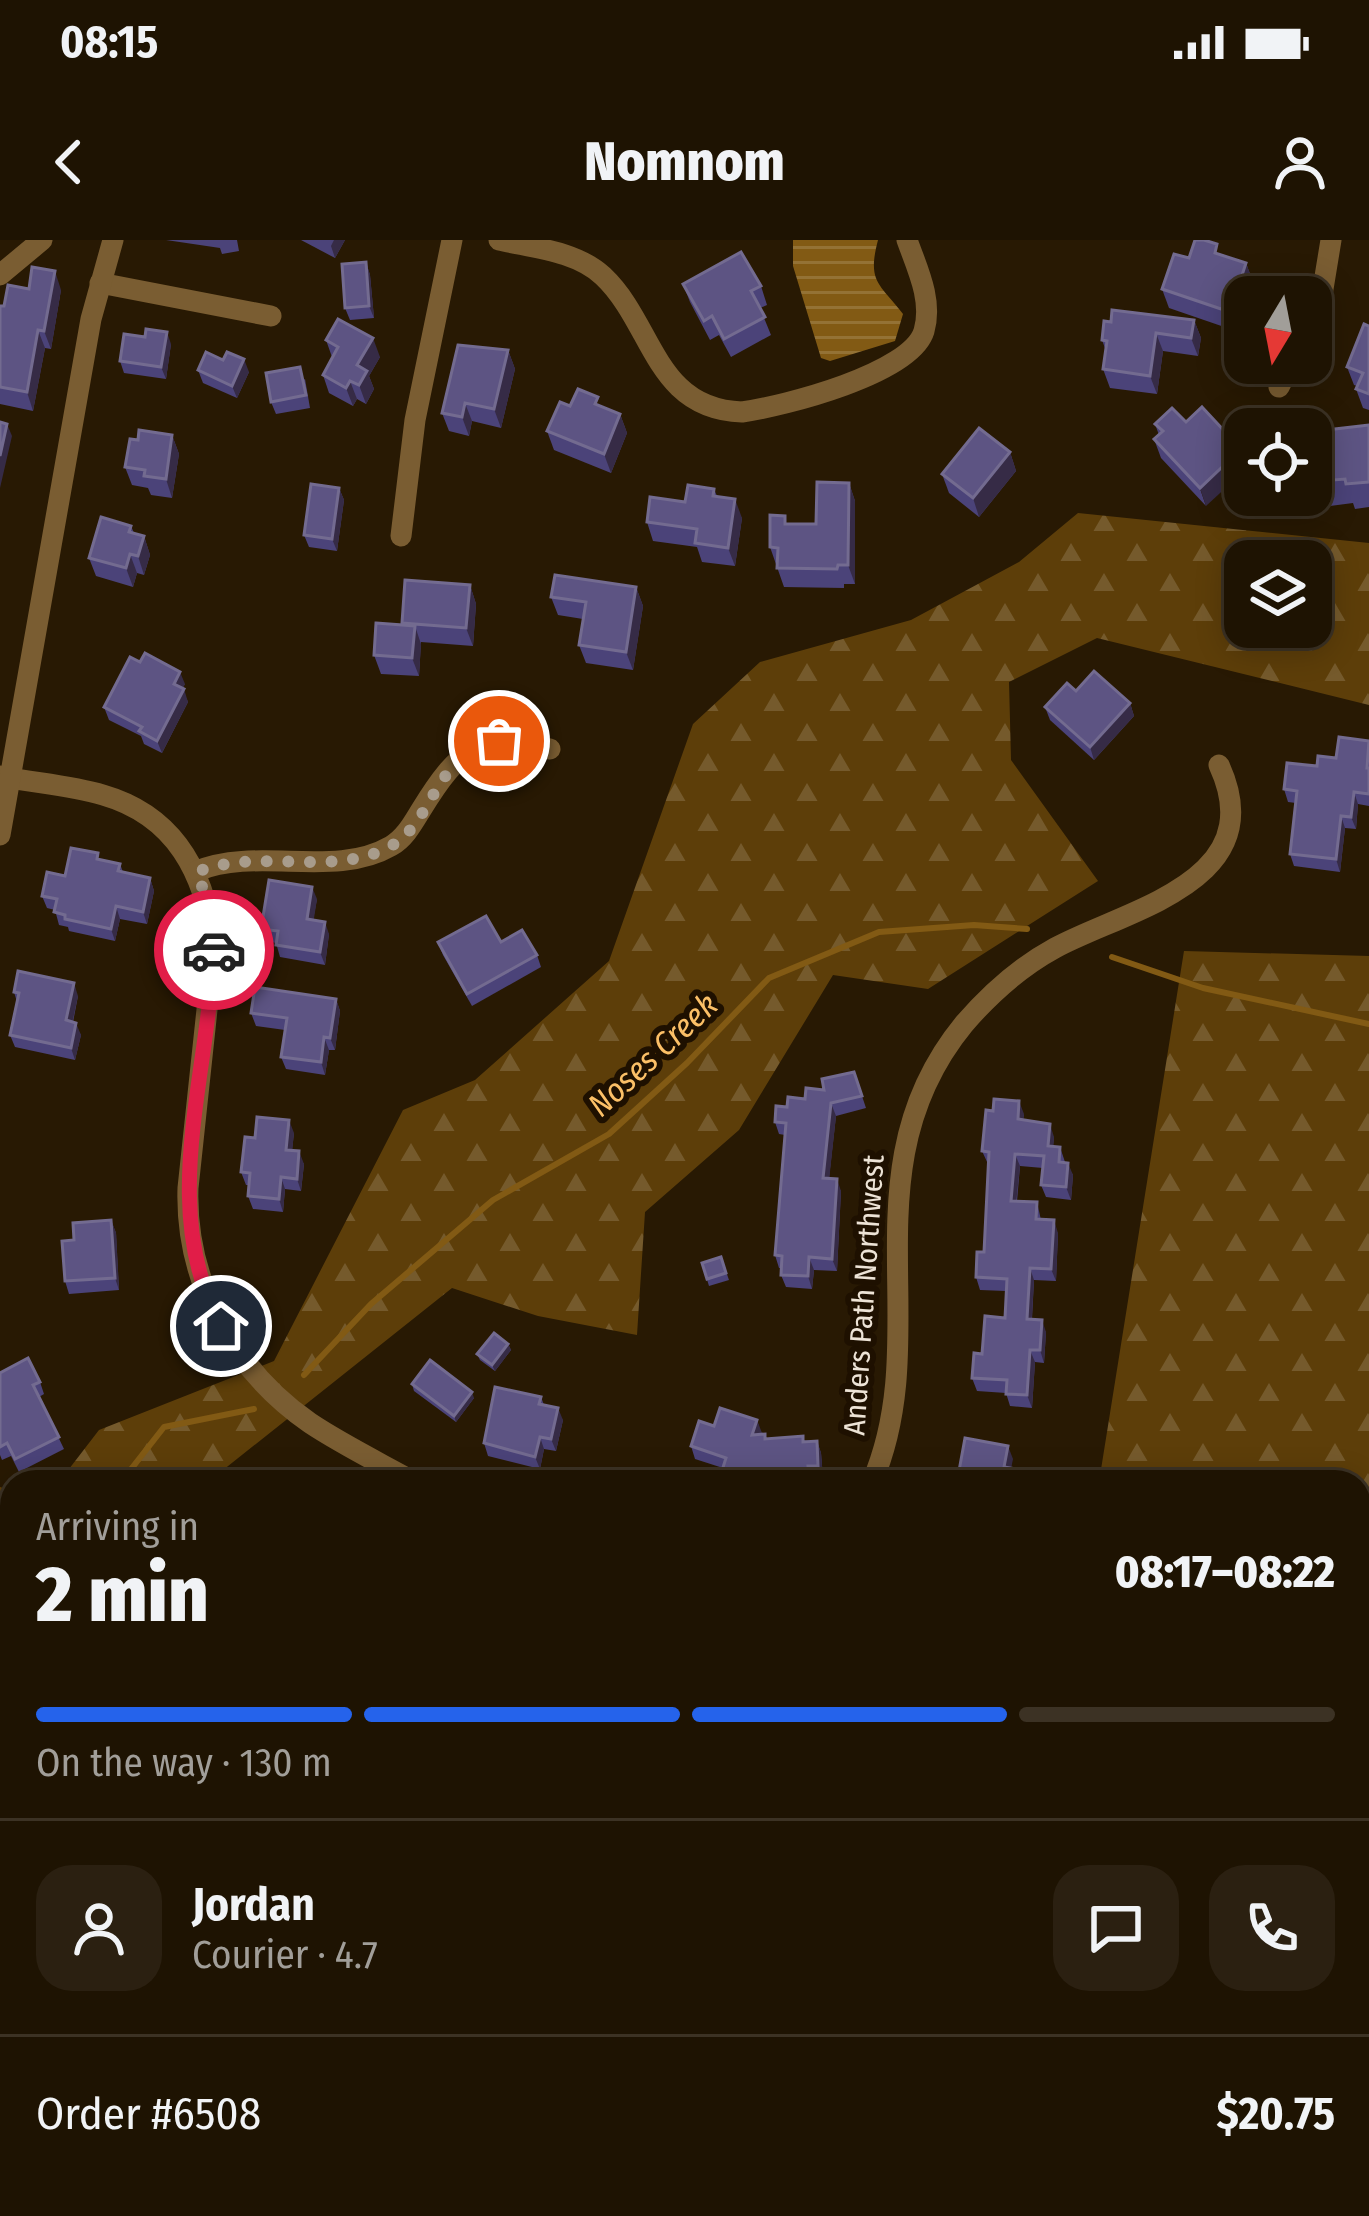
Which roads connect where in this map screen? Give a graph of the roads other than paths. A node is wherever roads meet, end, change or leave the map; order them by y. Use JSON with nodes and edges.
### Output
{"nodes":[{"id":1,"x":42,"y":240,"type":"edge"},
{"id":2,"x":112,"y":240,"type":"edge"},
{"id":3,"x":452,"y":240,"type":"edge"},
{"id":4,"x":499,"y":240,"type":"edge"},
{"id":5,"x":907,"y":240,"type":"edge"},
{"id":6,"x":1331,"y":240,"type":"edge"},
{"id":7,"x":0,"y":274,"type":"edge"},
{"id":8,"x":1325,"y":276,"type":"edge"},
{"id":9,"x":100,"y":283,"type":"junction"},
{"id":10,"x":271,"y":316,"type":"dead end"},
{"id":11,"x":1280,"y":384,"type":"edge"},
{"id":12,"x":1279,"y":387,"type":"dead end"},
{"id":13,"x":401,"y":536,"type":"dead end"},
{"id":14,"x":550,"y":749,"type":"dead end"},
{"id":15,"x":1219,"y":765,"type":"dead end"},
{"id":16,"x":5,"y":777,"type":"edge"},
{"id":17,"x":0,"y":835,"type":"edge"},
{"id":18,"x":197,"y":872,"type":"junction"},
{"id":19,"x":392,"y":1470,"type":"edge"},
{"id":20,"x":876,"y":1470,"type":"edge"}],
"edges":[{"from":1,"to":7,"type":"street"},
{"from":2,"to":9,"type":"street"},
{"from":3,"to":13,"type":"street"},
{"from":4,"to":5,"type":"street"},
{"from":6,"to":8,"type":"street"},
{"from":9,"to":10,"type":"street"},
{"from":9,"to":16,"type":"street"},
{"from":11,"to":12,"type":"street"},
{"from":14,"to":18,"type":"street"},
{"from":15,"to":20,"type":"street","name":"Anders Path Northwest"},
{"from":16,"to":17,"type":"street"},
{"from":16,"to":18,"type":"street"},
{"from":18,"to":19,"type":"street"}]}
